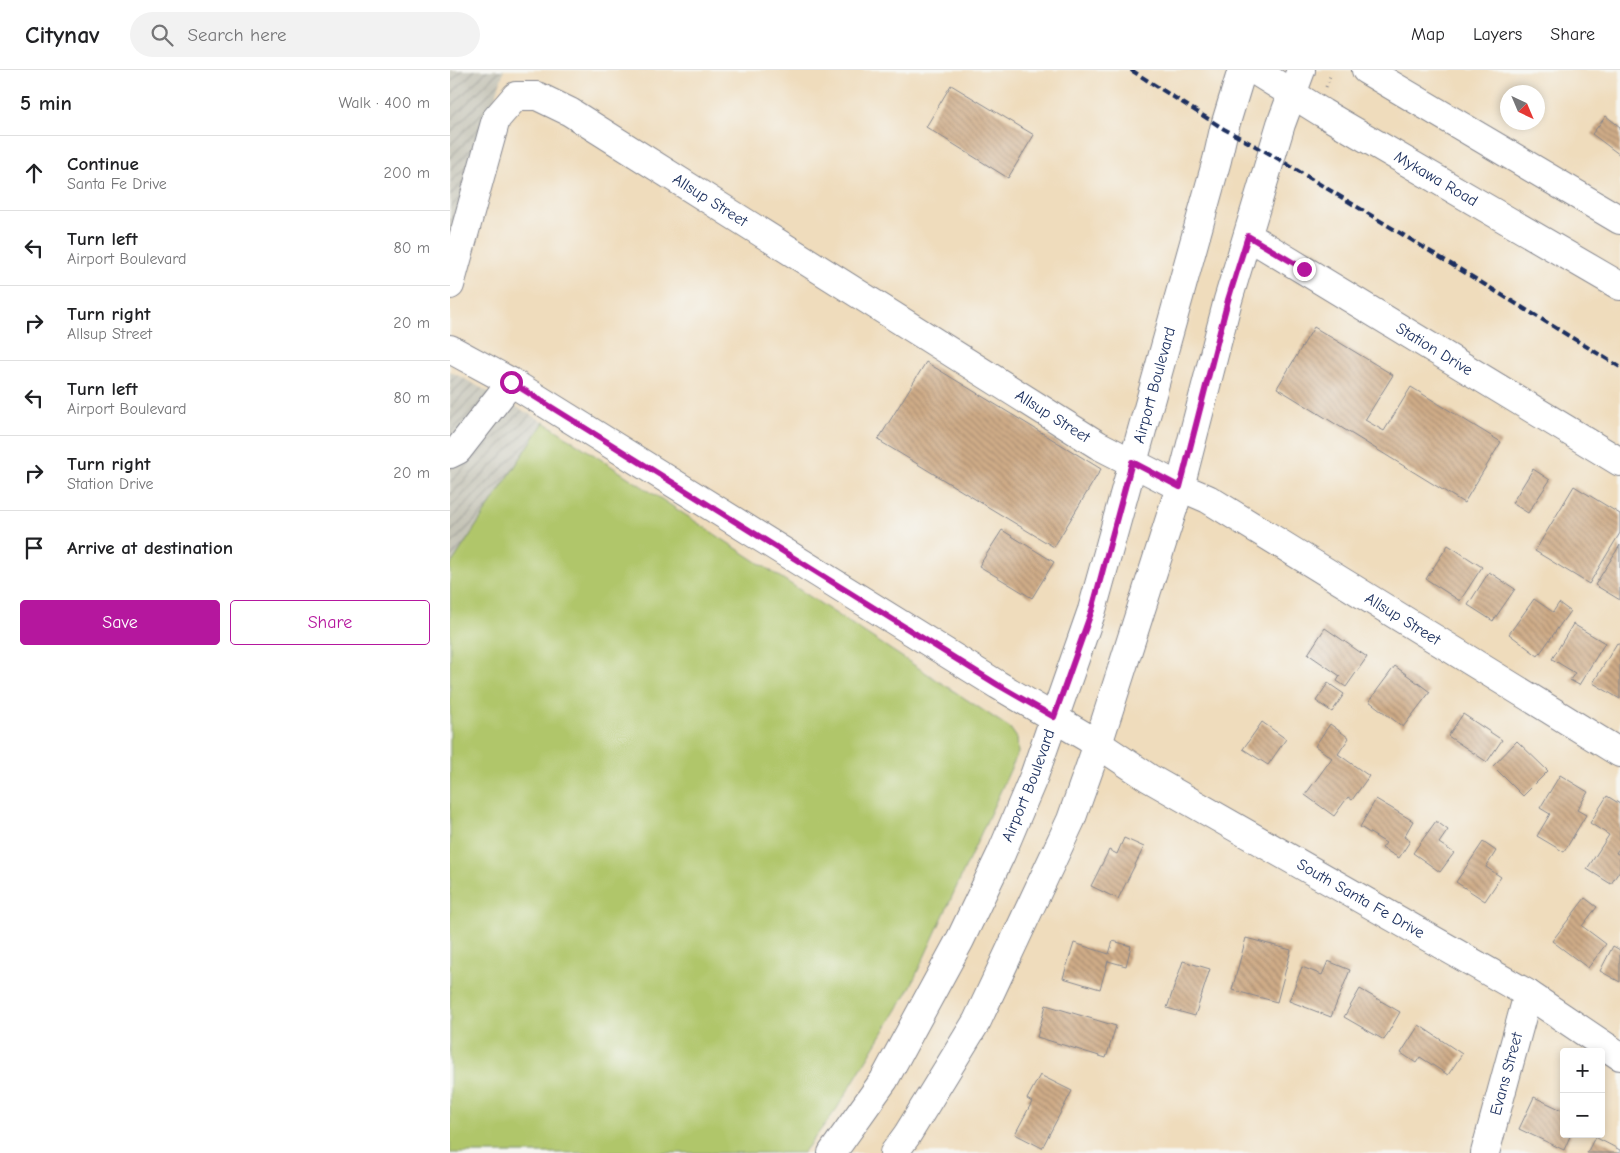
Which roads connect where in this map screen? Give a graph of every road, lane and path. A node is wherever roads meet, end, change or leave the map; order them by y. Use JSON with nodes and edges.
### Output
{"nodes":[{"id":1,"x":1242,"y":70,"type":"edge"},
{"id":2,"x":1254,"y":70,"type":"edge"},
{"id":3,"x":1366,"y":70,"type":"edge"},
{"id":4,"x":1330,"y":76,"type":"dead end"},
{"id":5,"x":1296,"y":82,"type":"edge"},
{"id":6,"x":1326,"y":90,"type":"dead end"},
{"id":7,"x":1620,"y":220,"type":"edge"},
{"id":8,"x":1248,"y":236,"type":"junction"},
{"id":9,"x":450,"y":284,"type":"edge"},
{"id":10,"x":1620,"y":286,"type":"edge"},
{"id":11,"x":450,"y":349,"type":"edge"},
{"id":12,"x":511,"y":382,"type":"junction"},
{"id":13,"x":450,"y":454,"type":"edge"},
{"id":14,"x":1132,"y":462,"type":"junction"},
{"id":15,"x":1620,"y":462,"type":"edge"},
{"id":16,"x":1180,"y":487,"type":"junction"},
{"id":17,"x":1054,"y":717,"type":"junction"},
{"id":18,"x":1098,"y":744,"type":"junction"},
{"id":19,"x":1620,"y":753,"type":"edge"},
{"id":20,"x":1528,"y":994,"type":"junction"},
{"id":21,"x":1620,"y":1056,"type":"edge"},
{"id":22,"x":832,"y":1153,"type":"edge"},
{"id":23,"x":894,"y":1153,"type":"edge"},
{"id":24,"x":1485,"y":1153,"type":"edge"}],
"edges":[{"from":1,"to":14,"type":"street","name":"Airport Boulevard"},
{"from":2,"to":5,"type":"street","name":"Mykawa Road"},
{"from":3,"to":7,"type":"street"},
{"from":4,"to":6,"type":"path"},
{"from":5,"to":8,"type":"street"},
{"from":5,"to":10,"type":"street","name":"Mykawa Road"},
{"from":8,"to":15,"type":"street","name":"Station Drive"},
{"from":8,"to":16,"type":"street"},
{"from":9,"to":14,"type":"street","name":"Allsup Street"},
{"from":11,"to":12,"type":"street","name":"South Santa Fe Drive"},
{"from":12,"to":13,"type":"street"},
{"from":12,"to":17,"type":"street","name":"South Santa Fe Drive"},
{"from":14,"to":16,"type":"street","name":"Allsup Street"},
{"from":14,"to":17,"type":"street","name":"Airport Boulevard"},
{"from":16,"to":18,"type":"street"},
{"from":16,"to":19,"type":"street","name":"Allsup Street"},
{"from":17,"to":18,"type":"street","name":"South Santa Fe Drive"},
{"from":17,"to":22,"type":"street","name":"Airport Boulevard"},
{"from":18,"to":20,"type":"street","name":"South Santa Fe Drive"},
{"from":18,"to":23,"type":"street"},
{"from":20,"to":21,"type":"street","name":"South Santa Fe Drive"},
{"from":20,"to":24,"type":"street","name":"Evans Street"}]}
